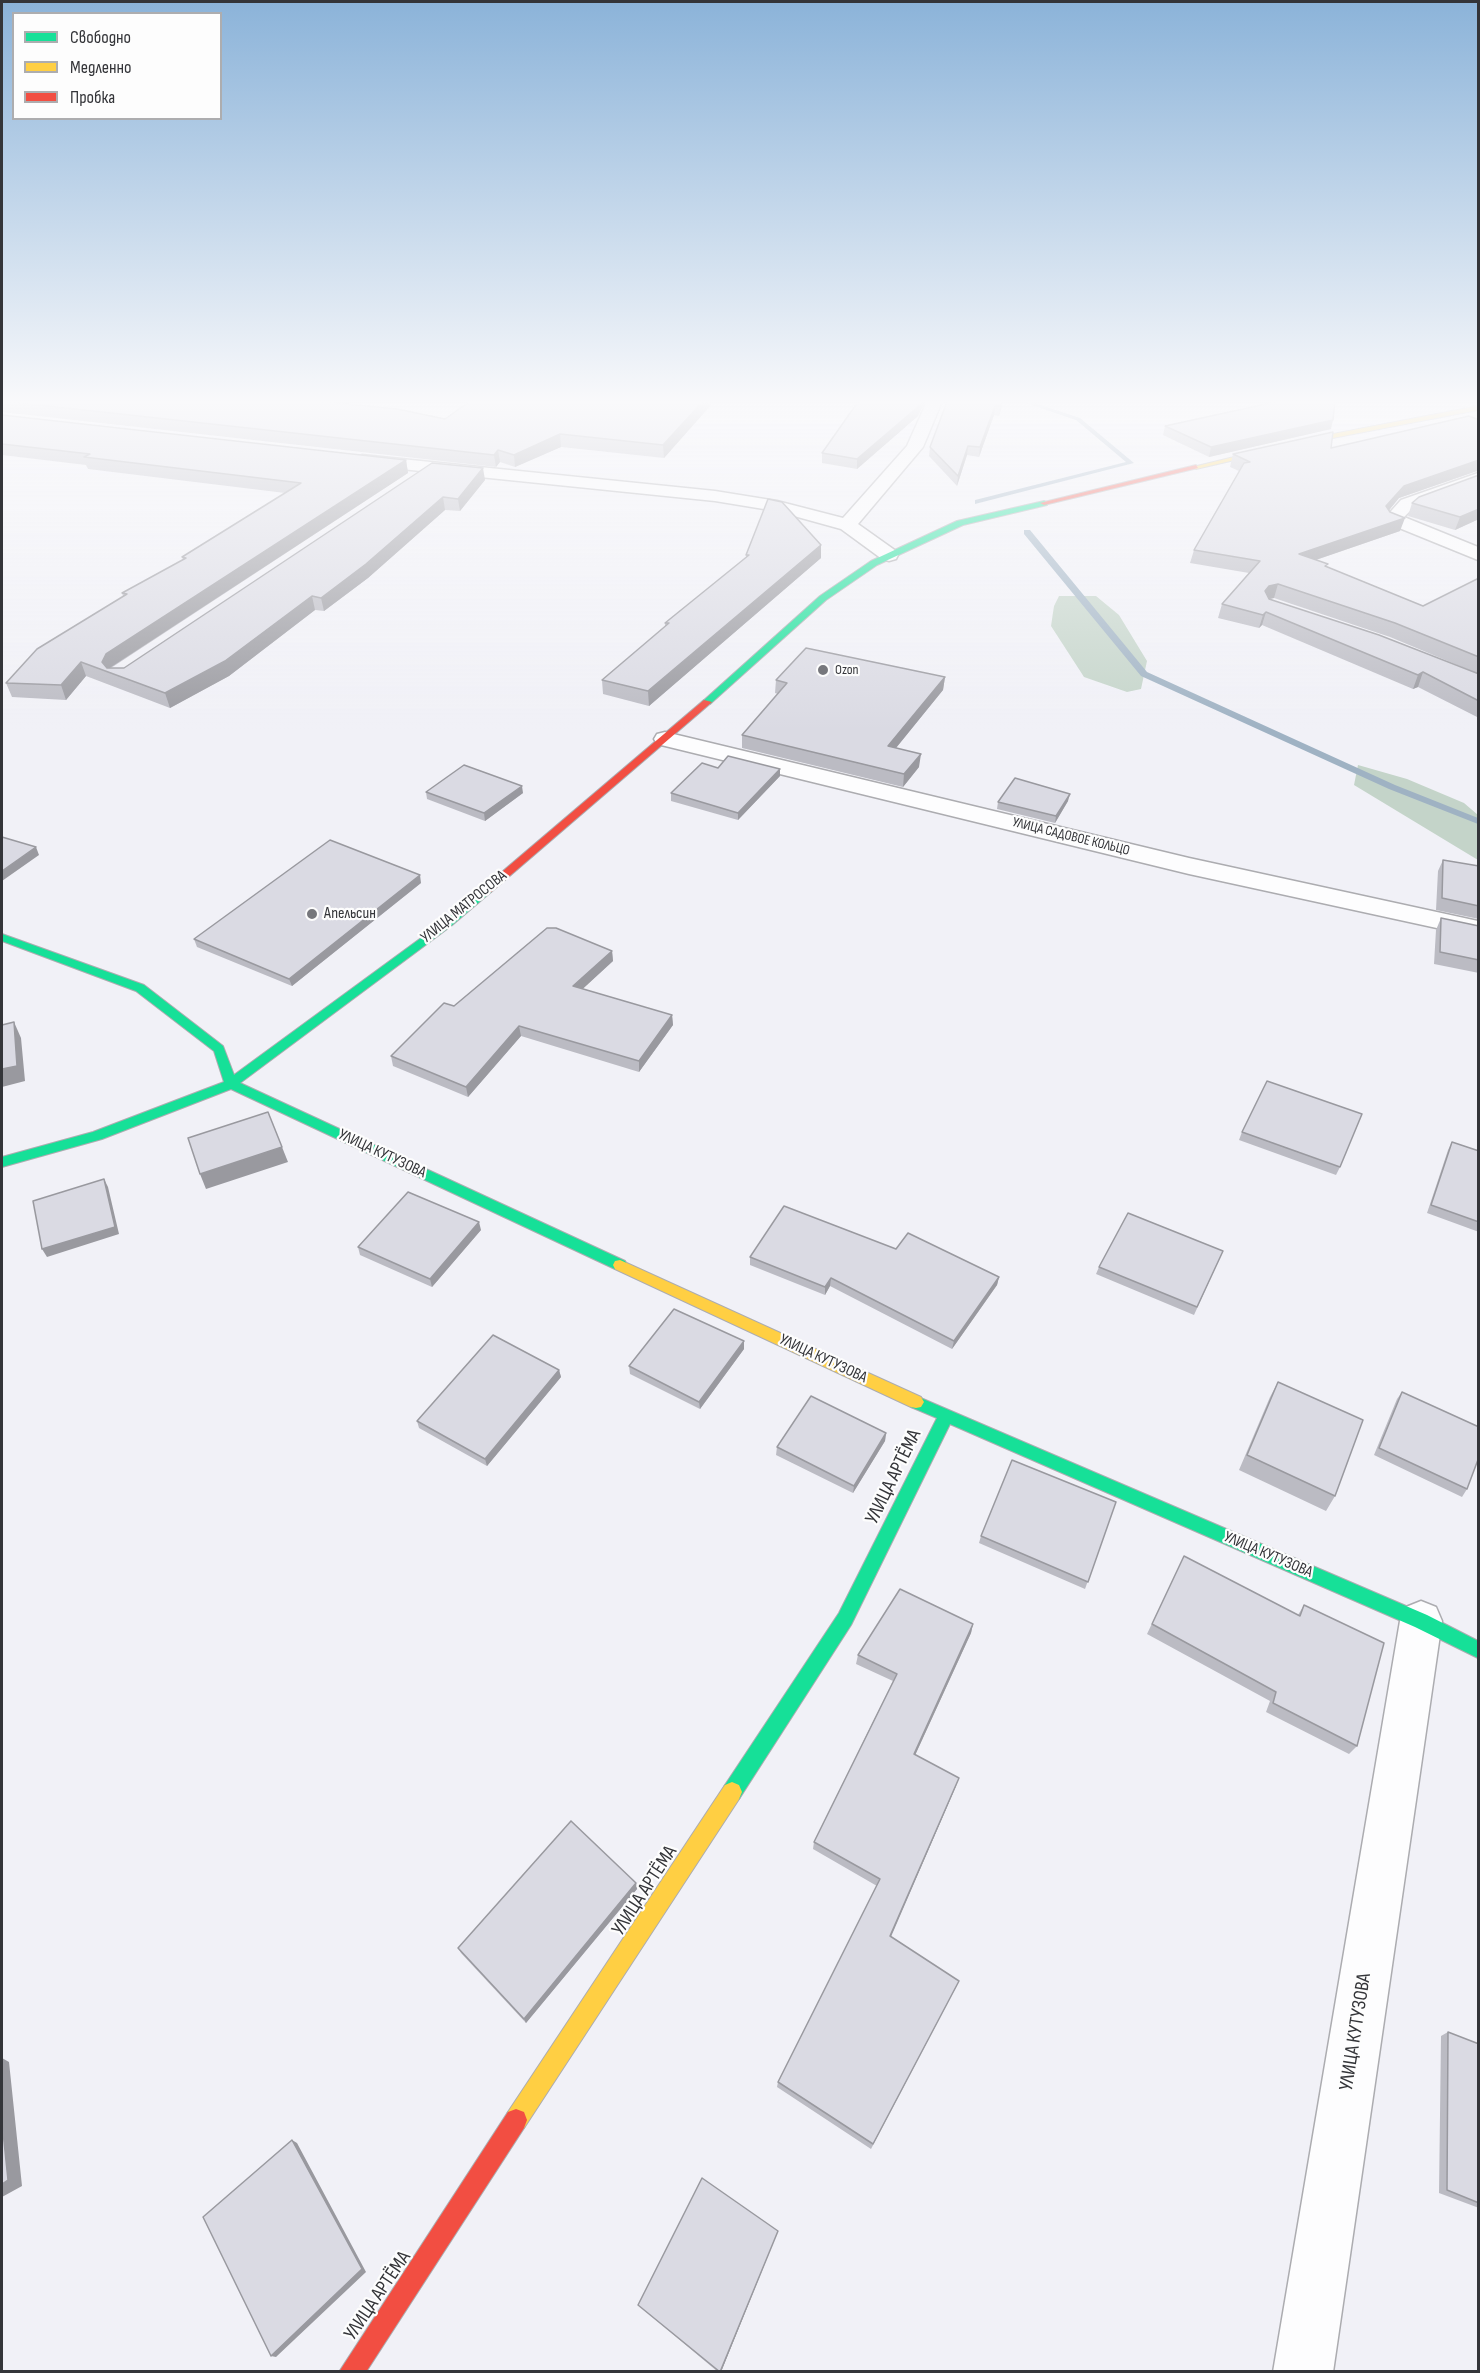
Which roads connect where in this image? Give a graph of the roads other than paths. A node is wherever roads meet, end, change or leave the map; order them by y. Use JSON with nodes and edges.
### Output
{"nodes":[{"id":1,"x":791,"y":510,"type":"edge"},
{"id":2,"x":860,"y":510,"type":"edge"},
{"id":3,"x":1016,"y":510,"type":"edge"},
{"id":4,"x":1402,"y":510,"type":"edge"},
{"id":5,"x":847,"y":525,"type":"junction"},
{"id":6,"x":1479,"y":554,"type":"edge"},
{"id":7,"x":882,"y":559,"type":"junction"},
{"id":8,"x":665,"y":739,"type":"junction"},
{"id":9,"x":1479,"y":929,"type":"edge"},
{"id":10,"x":2,"y":938,"type":"edge"},
{"id":11,"x":231,"y":1084,"type":"junction"},
{"id":12,"x":2,"y":1162,"type":"edge"},
{"id":13,"x":946,"y":1416,"type":"junction"},
{"id":14,"x":1421,"y":1621,"type":"junction"},
{"id":15,"x":1477,"y":1641,"type":"edge"},
{"id":16,"x":351,"y":2372,"type":"edge"},
{"id":17,"x":1303,"y":2372,"type":"edge"}],
"edges":[{"from":1,"to":5,"type":"street"},
{"from":2,"to":5,"type":"street"},
{"from":3,"to":7,"type":"main road","name":"УЛИЦА МАТРОСОВА"},
{"from":4,"to":6,"type":"street"},
{"from":5,"to":7,"type":"street"},
{"from":7,"to":8,"type":"main road","name":"УЛИЦА МАТРОСОВА"},
{"from":8,"to":9,"type":"street","name":"УЛИЦА САДОВОЕ КОЛЬЦО"},
{"from":8,"to":11,"type":"main road","name":"УЛИЦА МАТРОСОВА"},
{"from":10,"to":11,"type":"main road"},
{"from":11,"to":12,"type":"main road","name":"УЛИЦА МАТРОСОВА"},
{"from":11,"to":13,"type":"main road","name":"УЛИЦА КУТУЗОВА"},
{"from":13,"to":14,"type":"main road","name":"УЛИЦА КУТУЗОВА"},
{"from":13,"to":16,"type":"main road","name":"УЛИЦА АРТЁМА"},
{"from":14,"to":15,"type":"main road","name":"УЛИЦА КУТУЗОВА"},
{"from":14,"to":17,"type":"street","name":"УЛИЦА КУТУЗОВА"}]}
